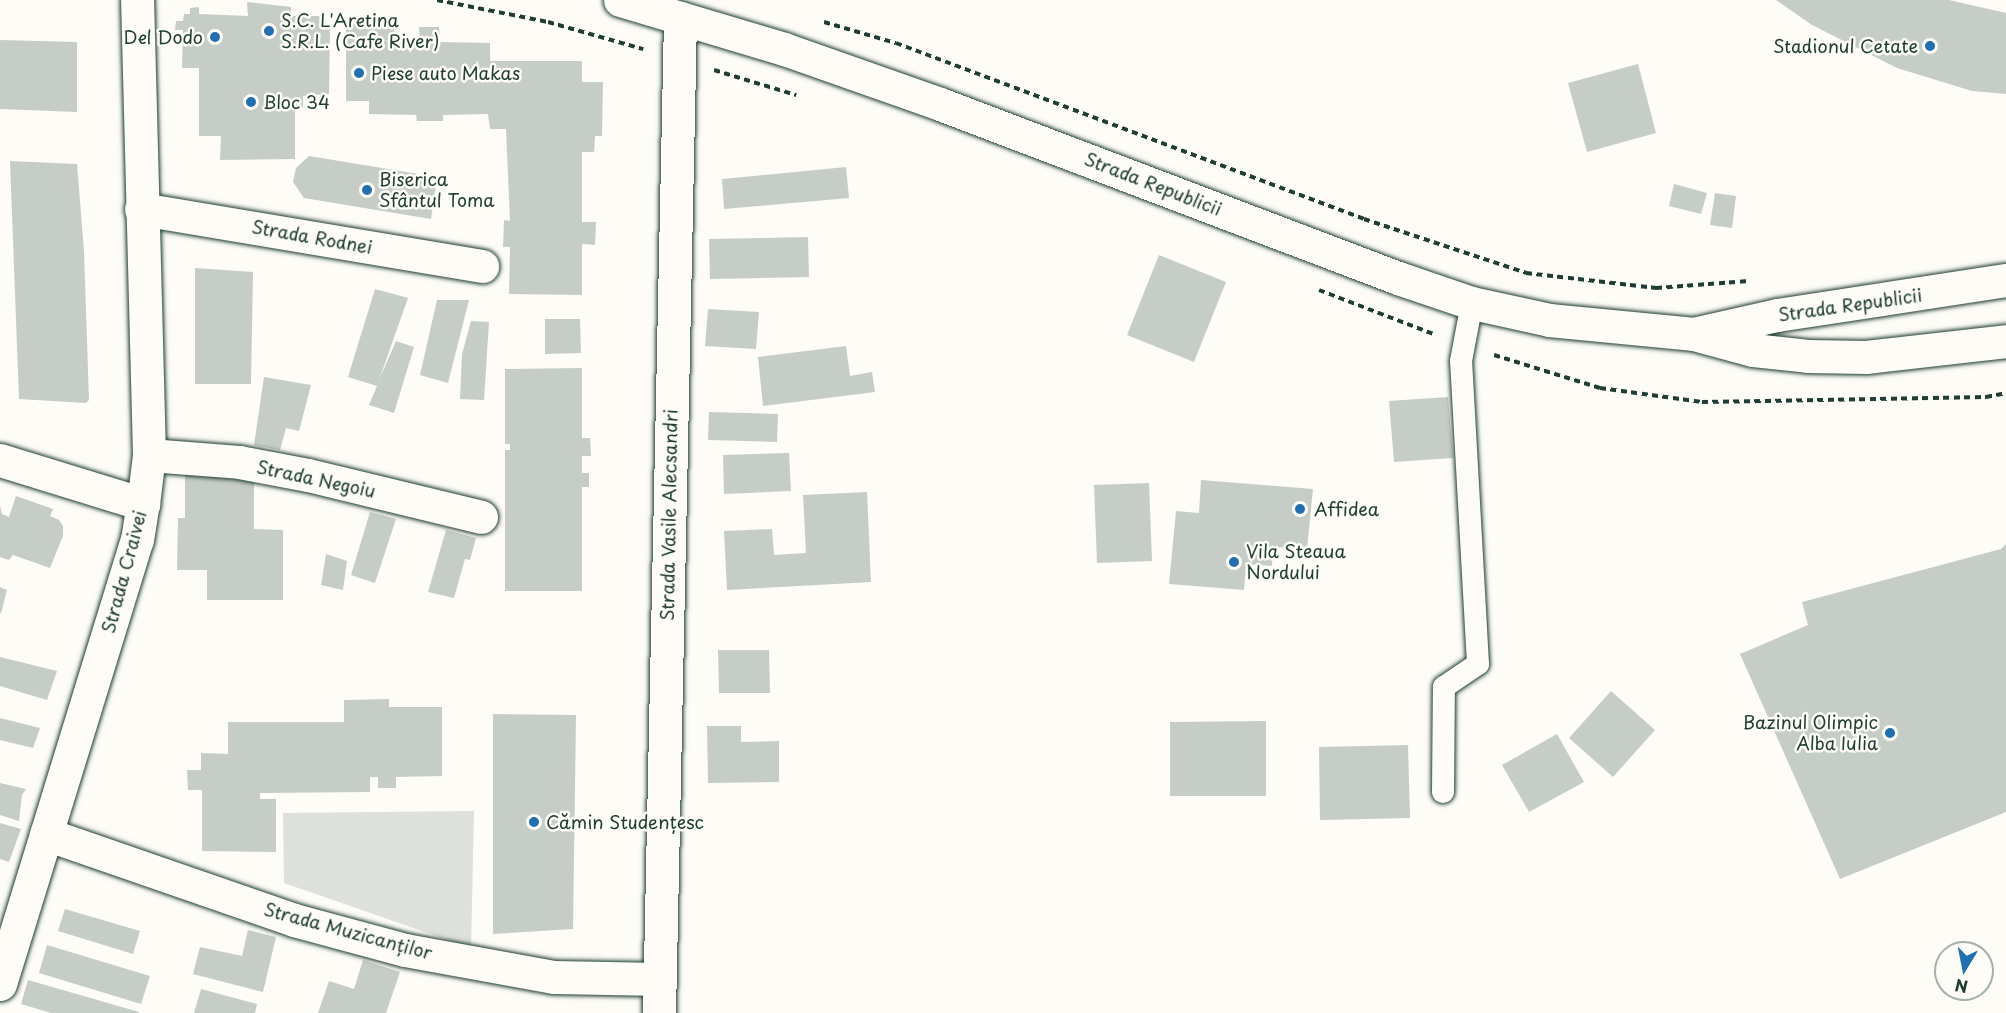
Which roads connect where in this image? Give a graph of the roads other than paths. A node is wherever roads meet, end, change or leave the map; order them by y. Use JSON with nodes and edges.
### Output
{"nodes":[{"id":1,"x":137,"y":0,"type":"edge"},
{"id":2,"x":620,"y":0,"type":"edge"},
{"id":3,"x":680,"y":18,"type":"junction"},
{"id":4,"x":141,"y":208,"type":"junction"},
{"id":5,"x":482,"y":266,"type":"dead end"},
{"id":6,"x":2006,"y":280,"type":"edge"},
{"id":7,"x":1472,"y":303,"type":"junction"},
{"id":8,"x":1694,"y":334,"type":"junction"},
{"id":9,"x":2006,"y":341,"type":"edge"},
{"id":10,"x":148,"y":455,"type":"junction"},
{"id":11,"x":0,"y":460,"type":"edge"},
{"id":12,"x":143,"y":504,"type":"junction"},
{"id":13,"x":481,"y":518,"type":"dead end"},
{"id":14,"x":1443,"y":792,"type":"dead end"},
{"id":15,"x":46,"y":834,"type":"junction"},
{"id":16,"x":5,"y":949,"type":"edge"},
{"id":17,"x":660,"y":979,"type":"junction"},
{"id":18,"x":0,"y":984,"type":"edge"},
{"id":19,"x":659,"y":1013,"type":"edge"}],
"edges":[{"from":1,"to":4,"type":"street","name":"Strada Craivei"},
{"from":2,"to":3,"type":"street","name":"Strada Republicii"},
{"from":3,"to":7,"type":"street","name":"Strada Republicii"},
{"from":3,"to":17,"type":"street","name":"Strada Vasile Alecsandri"},
{"from":4,"to":5,"type":"street","name":"Strada Rodnei"},
{"from":4,"to":10,"type":"street","name":"Strada Craivei"},
{"from":6,"to":8,"type":"street","name":"Strada Republicii"},
{"from":7,"to":8,"type":"street","name":"Strada Republicii"},
{"from":7,"to":14,"type":"lane"},
{"from":8,"to":9,"type":"street","name":"Strada Republicii"},
{"from":10,"to":12,"type":"street","name":"Strada Craivei"},
{"from":10,"to":13,"type":"street","name":"Strada Negoiu"},
{"from":11,"to":12,"type":"street"},
{"from":12,"to":15,"type":"street","name":"Strada Craivei"},
{"from":15,"to":16,"type":"street","name":"Strada Craivei"},
{"from":15,"to":17,"type":"street","name":"Strada Muzicanților"},
{"from":16,"to":18,"type":"street","name":"Strada Craivei"},
{"from":17,"to":19,"type":"street","name":"Strada Vasile Alecsandri"}]}
